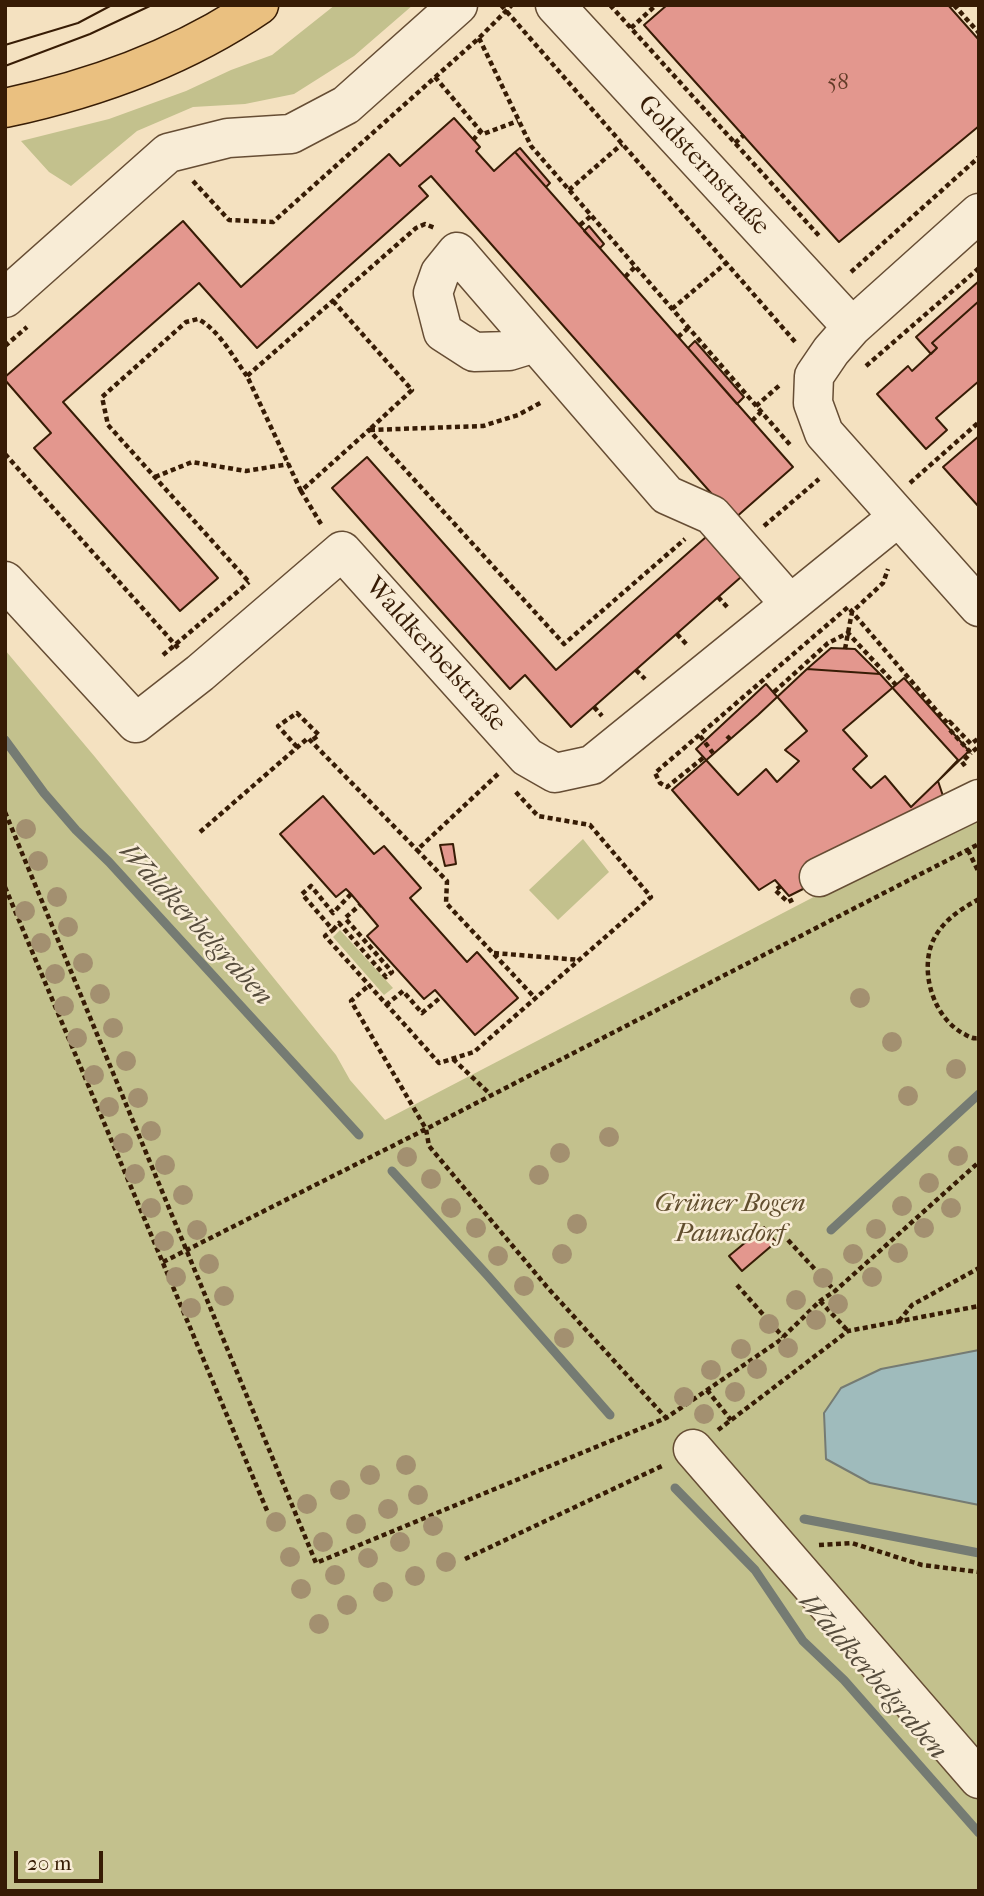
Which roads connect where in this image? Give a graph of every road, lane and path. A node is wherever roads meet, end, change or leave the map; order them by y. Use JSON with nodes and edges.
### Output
{"nodes":[{"id":1,"x":259,"y":5,"type":"edge"},
{"id":2,"x":458,"y":5,"type":"edge"},
{"id":3,"x":500,"y":5,"type":"edge"},
{"id":4,"x":555,"y":5,"type":"edge"},
{"id":5,"x":610,"y":5,"type":"edge"},
{"id":6,"x":656,"y":5,"type":"edge"},
{"id":7,"x":954,"y":5,"type":"edge"},
{"id":8,"x":631,"y":28,"type":"junction"},
{"id":9,"x":979,"y":33,"type":"edge"},
{"id":10,"x":479,"y":38,"type":"dead end"},
{"id":11,"x":435,"y":78,"type":"dead end"},
{"id":12,"x":5,"y":108,"type":"edge"},
{"id":13,"x":519,"y":121,"type":"junction"},
{"id":14,"x":481,"y":131,"type":"junction"},
{"id":15,"x":473,"y":140,"type":"dead end"},
{"id":16,"x":622,"y":144,"type":"junction"},
{"id":17,"x":979,"y":157,"type":"edge"},
{"id":18,"x":569,"y":190,"type":"junction"},
{"id":19,"x":979,"y":213,"type":"edge"},
{"id":20,"x":591,"y":216,"type":"junction"},
{"id":21,"x":580,"y":225,"type":"dead end"},
{"id":22,"x":822,"y":240,"type":"dead end"},
{"id":23,"x":457,"y":252,"type":"junction"},
{"id":24,"x":726,"y":263,"type":"junction"},
{"id":25,"x":845,"y":265,"type":"dead end"},
{"id":26,"x":635,"y":267,"type":"junction"},
{"id":27,"x":625,"y":277,"type":"dead end"},
{"id":28,"x":5,"y":298,"type":"edge"},
{"id":29,"x":333,"y":301,"type":"junction"},
{"id":30,"x":672,"y":309,"type":"junction"},
{"id":31,"x":852,"y":327,"type":"junction"},
{"id":32,"x":688,"y":328,"type":"junction"},
{"id":33,"x":678,"y":337,"type":"dead end"},
{"id":34,"x":535,"y":343,"type":"junction"},
{"id":35,"x":809,"y":364,"type":"junction"},
{"id":36,"x":247,"y":376,"type":"junction"},
{"id":37,"x":573,"y":386,"type":"junction"},
{"id":38,"x":773,"y":391,"type":"dead end"},
{"id":39,"x":756,"y":406,"type":"junction"},
{"id":40,"x":761,"y":412,"type":"junction"},
{"id":41,"x":752,"y":421,"type":"dead end"},
{"id":42,"x":979,"y":422,"type":"edge"},
{"id":43,"x":369,"y":430,"type":"junction"},
{"id":44,"x":5,"y":454,"type":"edge"},
{"id":45,"x":798,"y":455,"type":"dead end"},
{"id":46,"x":289,"y":464,"type":"junction"},
{"id":47,"x":155,"y":477,"type":"junction"},
{"id":48,"x":819,"y":479,"type":"dead end"},
{"id":49,"x":301,"y":491,"type":"junction"},
{"id":50,"x":892,"y":511,"type":"junction"},
{"id":51,"x":712,"y":515,"type":"junction"},
{"id":52,"x":740,"y":547,"type":"junction"},
{"id":53,"x":342,"y":551,"type":"junction"},
{"id":54,"x":5,"y":580,"type":"edge"},
{"id":55,"x":883,"y":583,"type":"dead end"},
{"id":56,"x":718,"y":597,"type":"dead end"},
{"id":57,"x":790,"y":604,"type":"junction"},
{"id":58,"x":979,"y":607,"type":"edge"},
{"id":59,"x":852,"y":612,"type":"junction"},
{"id":60,"x":735,"y":615,"type":"dead end"},
{"id":61,"x":848,"y":633,"type":"junction"},
{"id":62,"x":175,"y":645,"type":"junction"},
{"id":63,"x":845,"y":649,"type":"dead end"},
{"id":64,"x":157,"y":660,"type":"dead end"},
{"id":65,"x":200,"y":673,"type":"junction"},
{"id":66,"x":895,"y":685,"type":"dead end"},
{"id":67,"x":774,"y":692,"type":"dead end"},
{"id":68,"x":744,"y":696,"type":"junction"},
{"id":69,"x":748,"y":702,"type":"dead end"},
{"id":70,"x":950,"y":730,"type":"dead end"},
{"id":71,"x":700,"y":736,"type":"junction"},
{"id":72,"x":979,"y":738,"type":"edge"},
{"id":73,"x":311,"y":741,"type":"junction"},
{"id":74,"x":297,"y":747,"type":"junction"},
{"id":75,"x":979,"y":747,"type":"edge"},
{"id":76,"x":713,"y":753,"type":"dead end"},
{"id":77,"x":971,"y":753,"type":"junction"},
{"id":78,"x":703,"y":758,"type":"dead end"},
{"id":79,"x":972,"y":783,"type":"edge"},
{"id":80,"x":5,"y":812,"type":"edge"},
{"id":81,"x":200,"y":832,"type":"dead end"},
{"id":82,"x":979,"y":844,"type":"edge"},
{"id":83,"x":417,"y":849,"type":"junction"},
{"id":84,"x":968,"y":850,"type":"junction"},
{"id":85,"x":979,"y":873,"type":"edge"},
{"id":86,"x":819,"y":877,"type":"dead end"},
{"id":87,"x":781,"y":886,"type":"dead end"},
{"id":88,"x":5,"y":887,"type":"edge"},
{"id":89,"x":775,"y":890,"type":"dead end"},
{"id":90,"x":351,"y":894,"type":"dead end"},
{"id":91,"x":979,"y":900,"type":"edge"},
{"id":92,"x":360,"y":905,"type":"dead end"},
{"id":93,"x":333,"y":930,"type":"junction"},
{"id":94,"x":493,"y":953,"type":"junction"},
{"id":95,"x":581,"y":960,"type":"junction"},
{"id":96,"x":369,"y":986,"type":"junction"},
{"id":97,"x":441,"y":998,"type":"dead end"},
{"id":98,"x":536,"y":999,"type":"junction"},
{"id":99,"x":386,"y":1005,"type":"junction"},
{"id":100,"x":979,"y":1038,"type":"edge"},
{"id":101,"x":453,"y":1059,"type":"junction"},
{"id":102,"x":491,"y":1095,"type":"junction"},
{"id":103,"x":426,"y":1129,"type":"junction"},
{"id":104,"x":979,"y":1163,"type":"edge"},
{"id":105,"x":788,"y":1240,"type":"dead end"},
{"id":106,"x":187,"y":1250,"type":"junction"},
{"id":107,"x":163,"y":1262,"type":"junction"},
{"id":108,"x":979,"y":1268,"type":"edge"},
{"id":109,"x":737,"y":1285,"type":"dead end"},
{"id":110,"x":835,"y":1291,"type":"junction"},
{"id":111,"x":820,"y":1301,"type":"junction"},
{"id":112,"x":979,"y":1306,"type":"edge"},
{"id":113,"x":898,"y":1321,"type":"junction"},
{"id":114,"x":848,"y":1331,"type":"junction"},
{"id":115,"x":783,"y":1337,"type":"junction"},
{"id":116,"x":707,"y":1390,"type":"junction"},
{"id":117,"x":666,"y":1418,"type":"junction"},
{"id":118,"x":731,"y":1420,"type":"junction"},
{"id":119,"x":693,"y":1449,"type":"junction"},
{"id":120,"x":268,"y":1513,"type":"dead end"},
{"id":121,"x":465,"y":1559,"type":"dead end"},
{"id":122,"x":791,"y":1562,"type":"junction"},
{"id":123,"x":979,"y":1572,"type":"edge"},
{"id":124,"x":979,"y":1779,"type":"edge"}],
"edges":[{"from":1,"to":12,"type":"main road"},
{"from":2,"to":28,"type":"street"},
{"from":3,"to":16,"type":"path"},
{"from":4,"to":31,"type":"street","name":"Goldsternstraße"},
{"from":5,"to":8,"type":"path"},
{"from":6,"to":8,"type":"path"},
{"from":7,"to":9,"type":"path"},
{"from":8,"to":22,"type":"path"},
{"from":10,"to":13,"type":"path"},
{"from":11,"to":14,"type":"path"},
{"from":13,"to":14,"type":"path"},
{"from":13,"to":18,"type":"path"},
{"from":14,"to":15,"type":"path"},
{"from":16,"to":18,"type":"path"},
{"from":16,"to":24,"type":"path"},
{"from":17,"to":25,"type":"path"},
{"from":18,"to":20,"type":"path"},
{"from":19,"to":31,"type":"street"},
{"from":20,"to":21,"type":"path"},
{"from":20,"to":26,"type":"path"},
{"from":23,"to":29,"type":"path"},
{"from":23,"to":34,"type":"street"},
{"from":23,"to":34,"type":"street"},
{"from":24,"to":30,"type":"path"},
{"from":24,"to":35,"type":"path"},
{"from":26,"to":27,"type":"path"},
{"from":26,"to":30,"type":"path"},
{"from":29,"to":36,"type":"path"},
{"from":29,"to":43,"type":"path"},
{"from":30,"to":32,"type":"path"},
{"from":31,"to":35,"type":"street"},
{"from":32,"to":33,"type":"path"},
{"from":32,"to":39,"type":"path"},
{"from":34,"to":37,"type":"street"},
{"from":35,"to":50,"type":"street"},
{"from":36,"to":46,"type":"path"},
{"from":36,"to":47,"type":"path"},
{"from":37,"to":43,"type":"path"},
{"from":37,"to":51,"type":"street"},
{"from":38,"to":39,"type":"path"},
{"from":39,"to":40,"type":"path"},
{"from":40,"to":41,"type":"path"},
{"from":40,"to":45,"type":"path"},
{"from":42,"to":50,"type":"path"},
{"from":43,"to":49,"type":"path"},
{"from":43,"to":51,"type":"path"},
{"from":44,"to":62,"type":"path"},
{"from":46,"to":47,"type":"path"},
{"from":46,"to":49,"type":"path"},
{"from":47,"to":62,"type":"path"},
{"from":48,"to":52,"type":"path"},
{"from":49,"to":53,"type":"path"},
{"from":50,"to":57,"type":"street","name":"Waldkerbelstraße"},
{"from":50,"to":58,"type":"street"},
{"from":51,"to":52,"type":"street"},
{"from":52,"to":57,"type":"street"},
{"from":53,"to":57,"type":"street","name":"Waldkerbelstraße"},
{"from":53,"to":65,"type":"street"},
{"from":54,"to":65,"type":"street"},
{"from":55,"to":59,"type":"path"},
{"from":56,"to":60,"type":"path"},
{"from":59,"to":61,"type":"path"},
{"from":59,"to":68,"type":"path"},
{"from":59,"to":72,"type":"path"},
{"from":61,"to":63,"type":"path"},
{"from":61,"to":66,"type":"path"},
{"from":61,"to":67,"type":"path"},
{"from":62,"to":64,"type":"path"},
{"from":62,"to":65,"type":"path"},
{"from":68,"to":69,"type":"path"},
{"from":68,"to":71,"type":"path"},
{"from":70,"to":77,"type":"path"},
{"from":71,"to":76,"type":"path"},
{"from":71,"to":78,"type":"path"},
{"from":73,"to":74,"type":"path"},
{"from":73,"to":74,"type":"path"},
{"from":73,"to":83,"type":"path"},
{"from":74,"to":81,"type":"path"},
{"from":75,"to":77,"type":"path"},
{"from":77,"to":79,"type":"path"},
{"from":79,"to":86,"type":"street"},
{"from":80,"to":106,"type":"path"},
{"from":82,"to":84,"type":"path"},
{"from":83,"to":94,"type":"path"},
{"from":83,"to":95,"type":"path"},
{"from":84,"to":85,"type":"path"},
{"from":84,"to":102,"type":"path"},
{"from":87,"to":89,"type":"path"},
{"from":88,"to":107,"type":"path"},
{"from":90,"to":93,"type":"path"},
{"from":91,"to":100,"type":"path"},
{"from":92,"to":93,"type":"path"},
{"from":93,"to":96,"type":"path"},
{"from":94,"to":95,"type":"path"},
{"from":94,"to":98,"type":"path"},
{"from":95,"to":98,"type":"path"},
{"from":96,"to":99,"type":"path"},
{"from":96,"to":103,"type":"path"},
{"from":97,"to":99,"type":"path"},
{"from":98,"to":101,"type":"path"},
{"from":99,"to":101,"type":"path"},
{"from":101,"to":102,"type":"path"},
{"from":102,"to":103,"type":"path"},
{"from":103,"to":106,"type":"path"},
{"from":103,"to":117,"type":"path"},
{"from":104,"to":110,"type":"path"},
{"from":105,"to":110,"type":"path"},
{"from":106,"to":107,"type":"path"},
{"from":106,"to":117,"type":"path"},
{"from":107,"to":120,"type":"path"},
{"from":108,"to":113,"type":"path"},
{"from":109,"to":115,"type":"path"},
{"from":110,"to":111,"type":"path"},
{"from":111,"to":114,"type":"path"},
{"from":111,"to":115,"type":"path"},
{"from":112,"to":113,"type":"path"},
{"from":113,"to":114,"type":"path"},
{"from":114,"to":118,"type":"path"},
{"from":115,"to":116,"type":"path"},
{"from":116,"to":117,"type":"path"},
{"from":116,"to":118,"type":"path"},
{"from":117,"to":119,"type":"path"},
{"from":118,"to":119,"type":"path"},
{"from":119,"to":121,"type":"path"},
{"from":119,"to":122,"type":"street"},
{"from":122,"to":123,"type":"path"},
{"from":122,"to":124,"type":"street"}]}
